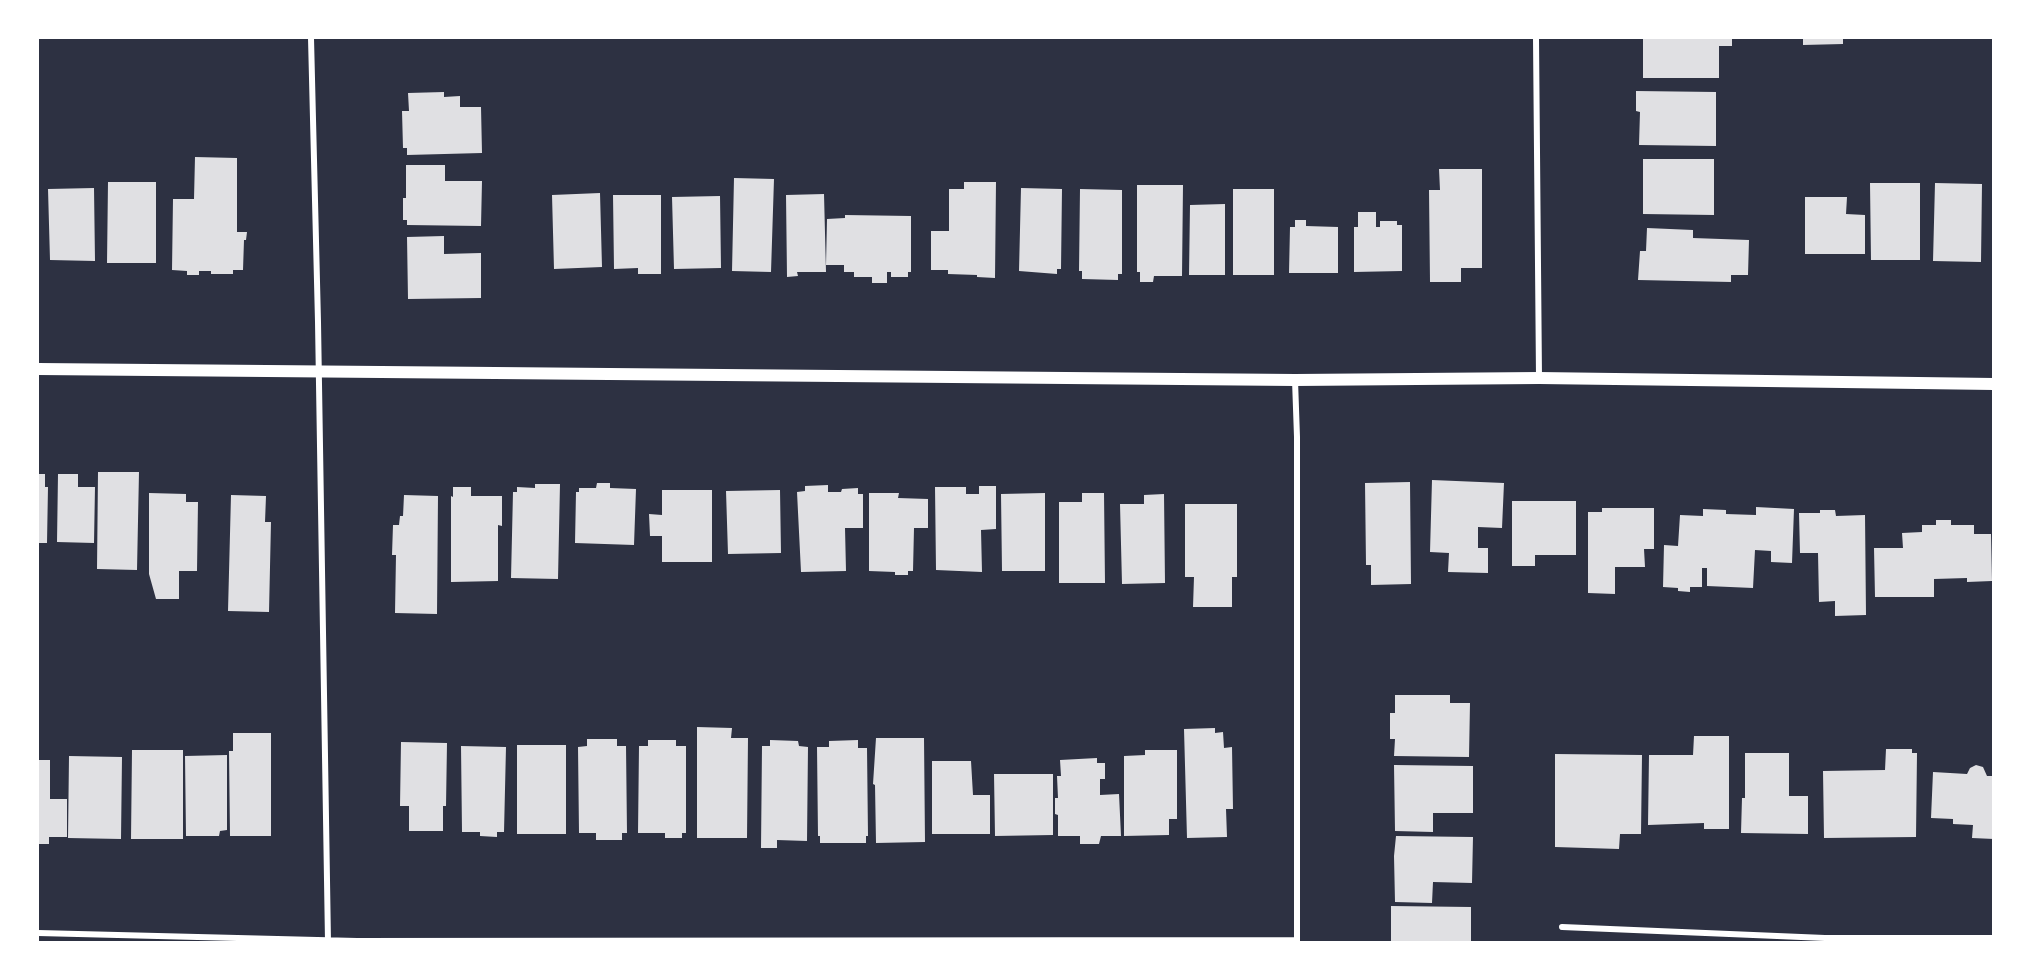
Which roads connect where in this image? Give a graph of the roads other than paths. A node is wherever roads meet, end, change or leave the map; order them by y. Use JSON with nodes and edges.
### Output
{"nodes":[{"id":1,"x":311,"y":38,"type":"edge"},
{"id":2,"x":1536,"y":38,"type":"edge"},
{"id":3,"x":38,"y":369,"type":"edge"},
{"id":4,"x":318,"y":372,"type":"junction"},
{"id":5,"x":1539,"y":378,"type":"junction"},
{"id":6,"x":1295,"y":380,"type":"junction"},
{"id":7,"x":1994,"y":384,"type":"edge"},
{"id":8,"x":1562,"y":927,"type":"dead end"},
{"id":9,"x":38,"y":933,"type":"edge"},
{"id":10,"x":1994,"y":938,"type":"edge"},
{"id":11,"x":1825,"y":940,"type":"edge"},
{"id":12,"x":1297,"y":941,"type":"edge"},
{"id":13,"x":328,"y":942,"type":"edge"}],
"edges":[{"from":1,"to":4,"type":"street"},
{"from":2,"to":5,"type":"street"},
{"from":3,"to":4,"type":"main road"},
{"from":4,"to":6,"type":"main road"},
{"from":4,"to":13,"type":"street"},
{"from":5,"to":6,"type":"main road"},
{"from":5,"to":7,"type":"main road"},
{"from":6,"to":12,"type":"street"},
{"from":8,"to":11,"type":"street"},
{"from":9,"to":13,"type":"street"},
{"from":10,"to":11,"type":"street"},
{"from":12,"to":13,"type":"street"}]}
